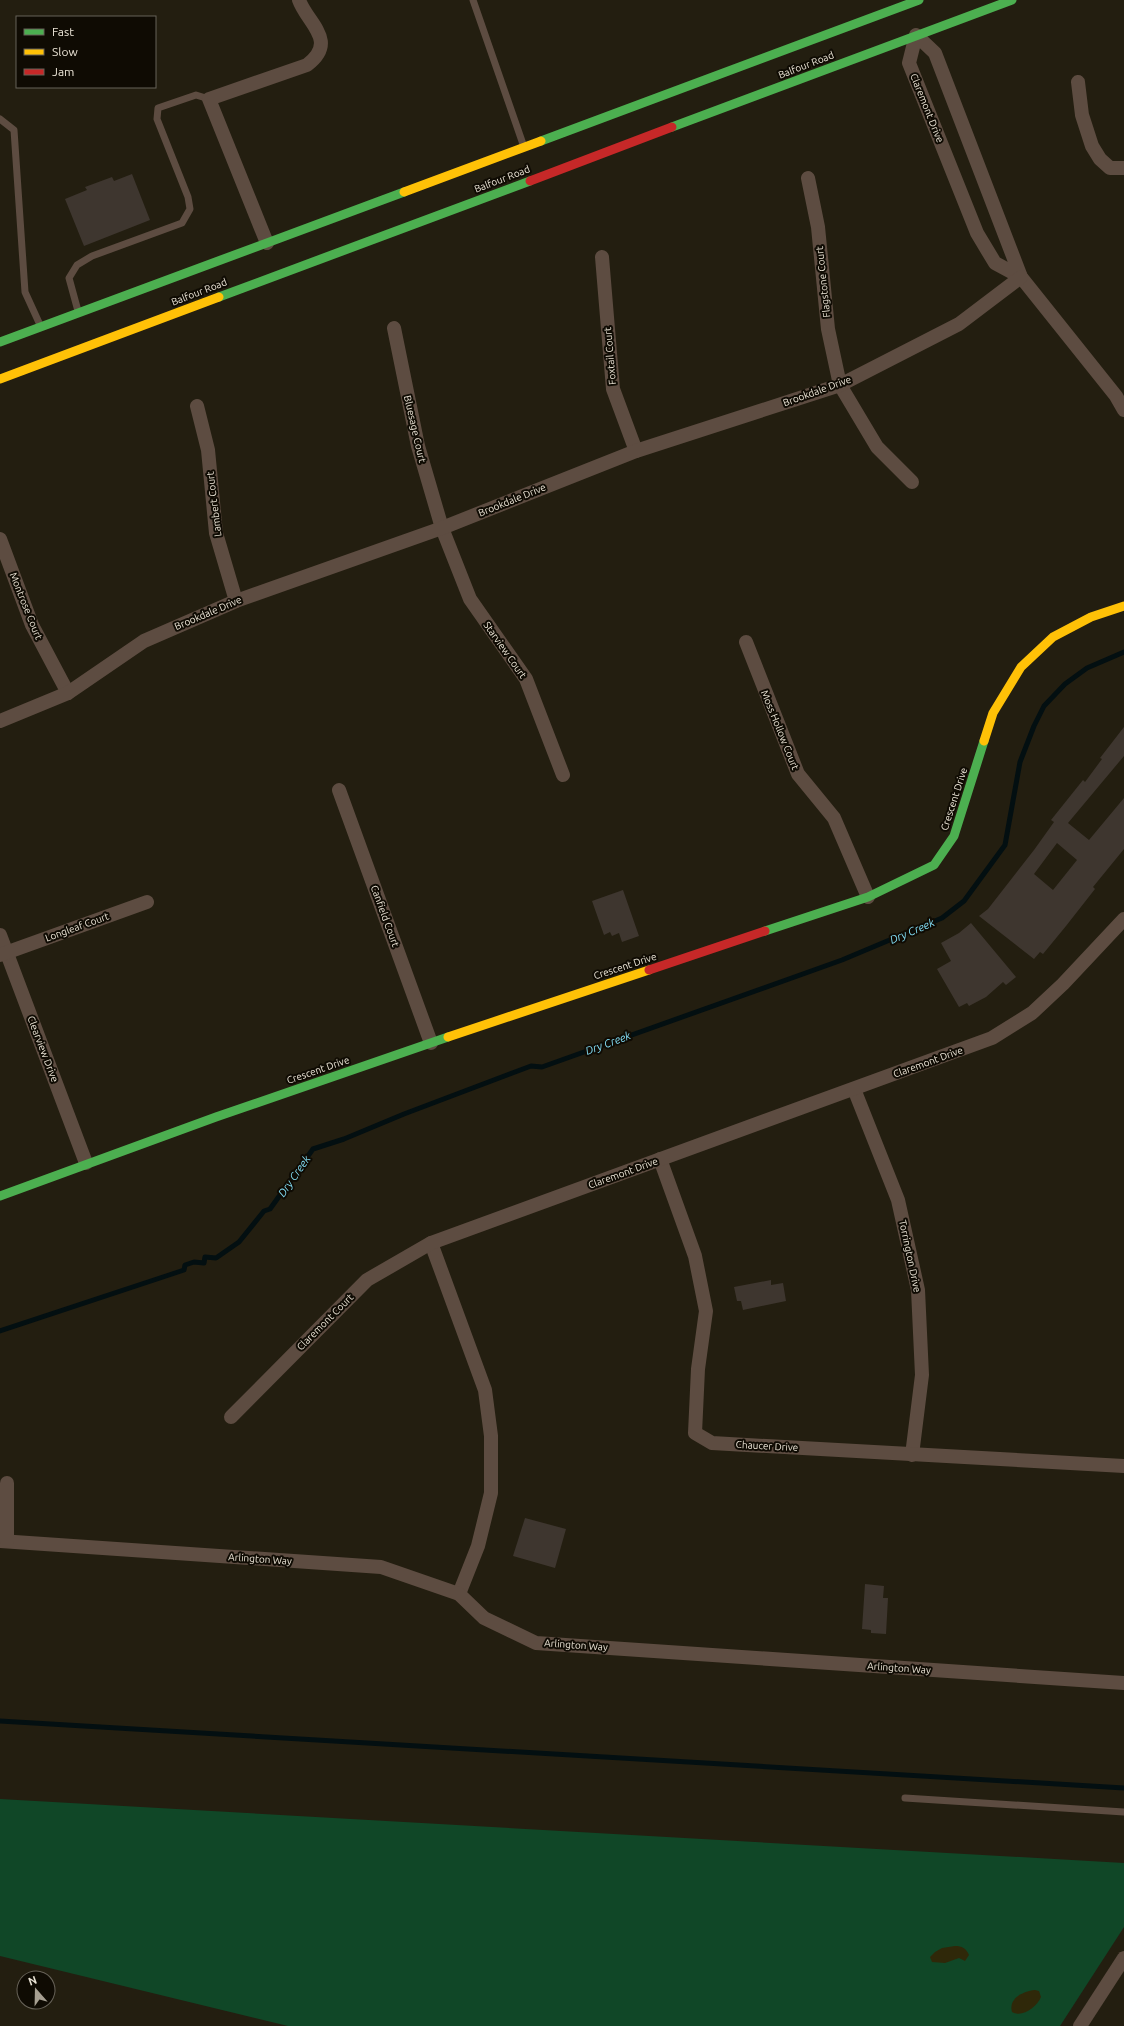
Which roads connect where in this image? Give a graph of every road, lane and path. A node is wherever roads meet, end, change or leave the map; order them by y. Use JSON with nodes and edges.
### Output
{"nodes":[{"id":1,"x":299,"y":0,"type":"edge"},
{"id":2,"x":473,"y":0,"type":"edge"},
{"id":3,"x":919,"y":0,"type":"edge"},
{"id":4,"x":1012,"y":0,"type":"edge"},
{"id":5,"x":905,"y":6,"type":"edge"},
{"id":6,"x":914,"y":29,"type":"junction"},
{"id":7,"x":1078,"y":82,"type":"dead end"},
{"id":8,"x":209,"y":99,"type":"junction"},
{"id":9,"x":0,"y":119,"type":"edge"},
{"id":10,"x":524,"y":147,"type":"junction"},
{"id":11,"x":1124,"y":168,"type":"edge"},
{"id":12,"x":808,"y":178,"type":"dead end"},
{"id":13,"x":267,"y":243,"type":"junction"},
{"id":14,"x":602,"y":257,"type":"dead end"},
{"id":15,"x":1021,"y":277,"type":"junction"},
{"id":16,"x":78,"y":313,"type":"junction"},
{"id":17,"x":41,"y":327,"type":"junction"},
{"id":18,"x":394,"y":328,"type":"dead end"},
{"id":19,"x":0,"y":342,"type":"edge"},
{"id":20,"x":0,"y":378,"type":"edge"},
{"id":21,"x":840,"y":385,"type":"junction"},
{"id":22,"x":1120,"y":395,"type":"edge"},
{"id":23,"x":197,"y":406,"type":"dead end"},
{"id":24,"x":1124,"y":410,"type":"edge"},
{"id":25,"x":636,"y":451,"type":"junction"},
{"id":26,"x":912,"y":482,"type":"dead end"},
{"id":27,"x":442,"y":528,"type":"junction"},
{"id":28,"x":0,"y":539,"type":"edge"},
{"id":29,"x":236,"y":601,"type":"junction"},
{"id":30,"x":1124,"y":606,"type":"edge"},
{"id":31,"x":746,"y":642,"type":"dead end"},
{"id":32,"x":68,"y":693,"type":"junction"},
{"id":33,"x":0,"y":721,"type":"edge"},
{"id":34,"x":563,"y":775,"type":"dead end"},
{"id":35,"x":339,"y":790,"type":"dead end"},
{"id":36,"x":868,"y":897,"type":"junction"},
{"id":37,"x":147,"y":902,"type":"dead end"},
{"id":38,"x":1124,"y":918,"type":"edge"},
{"id":39,"x":0,"y":935,"type":"edge"},
{"id":40,"x":3,"y":954,"type":"edge"},
{"id":41,"x":431,"y":1043,"type":"junction"},
{"id":42,"x":854,"y":1089,"type":"junction"},
{"id":43,"x":660,"y":1159,"type":"junction"},
{"id":44,"x":86,"y":1163,"type":"junction"},
{"id":45,"x":0,"y":1196,"type":"edge"},
{"id":46,"x":431,"y":1243,"type":"junction"},
{"id":47,"x":231,"y":1417,"type":"dead end"},
{"id":48,"x":912,"y":1455,"type":"junction"},
{"id":49,"x":1124,"y":1466,"type":"edge"},
{"id":50,"x":7,"y":1483,"type":"dead end"},
{"id":51,"x":3,"y":1541,"type":"edge"},
{"id":52,"x":459,"y":1594,"type":"junction"},
{"id":53,"x":1124,"y":1683,"type":"edge"},
{"id":54,"x":905,"y":1798,"type":"dead end"},
{"id":55,"x":1124,"y":1812,"type":"edge"},
{"id":56,"x":1124,"y":1958,"type":"edge"},
{"id":57,"x":1080,"y":2026,"type":"edge"}],
"edges":[{"from":1,"to":8,"type":"street"},
{"from":2,"to":10,"type":"lane"},
{"from":3,"to":5,"type":"main road"},
{"from":4,"to":6,"type":"main road","name":"Balfour Road"},
{"from":5,"to":10,"type":"main road"},
{"from":6,"to":15,"type":"street","name":"Claremont Drive"},
{"from":6,"to":15,"type":"street","name":"Claremont Drive"},
{"from":6,"to":20,"type":"main road","name":"Balfour Road"},
{"from":7,"to":11,"type":"street"},
{"from":8,"to":13,"type":"street"},
{"from":8,"to":16,"type":"lane"},
{"from":9,"to":17,"type":"lane"},
{"from":10,"to":13,"type":"main road"},
{"from":12,"to":21,"type":"street","name":"Flagstone Court"},
{"from":13,"to":16,"type":"main road"},
{"from":14,"to":25,"type":"street","name":"Foxtail Court"},
{"from":15,"to":21,"type":"street","name":"Brookdale Drive"},
{"from":15,"to":22,"type":"street","name":"Claremont Drive"},
{"from":16,"to":17,"type":"main road"},
{"from":17,"to":19,"type":"main road"},
{"from":18,"to":27,"type":"street","name":"Bluesage Court"},
{"from":21,"to":25,"type":"street","name":"Brookdale Drive"},
{"from":21,"to":26,"type":"street","name":"Flagstone Court"},
{"from":22,"to":24,"type":"street","name":"Claremont Drive"},
{"from":23,"to":29,"type":"street","name":"Lambert Court"},
{"from":25,"to":27,"type":"street","name":"Brookdale Drive"},
{"from":27,"to":29,"type":"street","name":"Brookdale Drive"},
{"from":27,"to":34,"type":"street","name":"Starview Court"},
{"from":28,"to":32,"type":"street","name":"Montrose Court"},
{"from":29,"to":32,"type":"street","name":"Brookdale Drive"},
{"from":30,"to":36,"type":"main road","name":"Crescent Drive"},
{"from":31,"to":36,"type":"street","name":"Moss Hollow Court"},
{"from":32,"to":33,"type":"street","name":"Brookdale Drive"},
{"from":35,"to":41,"type":"street","name":"Canfield Court"},
{"from":36,"to":41,"type":"main road","name":"Crescent Drive"},
{"from":37,"to":40,"type":"street","name":"Longleaf Court"},
{"from":38,"to":42,"type":"street","name":"Claremont Drive"},
{"from":39,"to":40,"type":"street","name":"Clearview Drive"},
{"from":40,"to":44,"type":"street","name":"Clearview Drive"},
{"from":41,"to":44,"type":"main road","name":"Crescent Drive"},
{"from":42,"to":43,"type":"street","name":"Claremont Drive"},
{"from":42,"to":48,"type":"street","name":"Torrington Drive"},
{"from":43,"to":46,"type":"street","name":"Claremont Drive"},
{"from":43,"to":48,"type":"street","name":"Chaucer Drive"},
{"from":44,"to":45,"type":"main road","name":"Crescent Drive"},
{"from":46,"to":47,"type":"street","name":"Claremont Court"},
{"from":46,"to":52,"type":"street"},
{"from":48,"to":49,"type":"street","name":"Chaucer Drive"},
{"from":50,"to":51,"type":"street"},
{"from":51,"to":52,"type":"street","name":"Arlington Way"},
{"from":52,"to":53,"type":"street","name":"Arlington Way"},
{"from":54,"to":55,"type":"lane"},
{"from":56,"to":57,"type":"street"}]}
